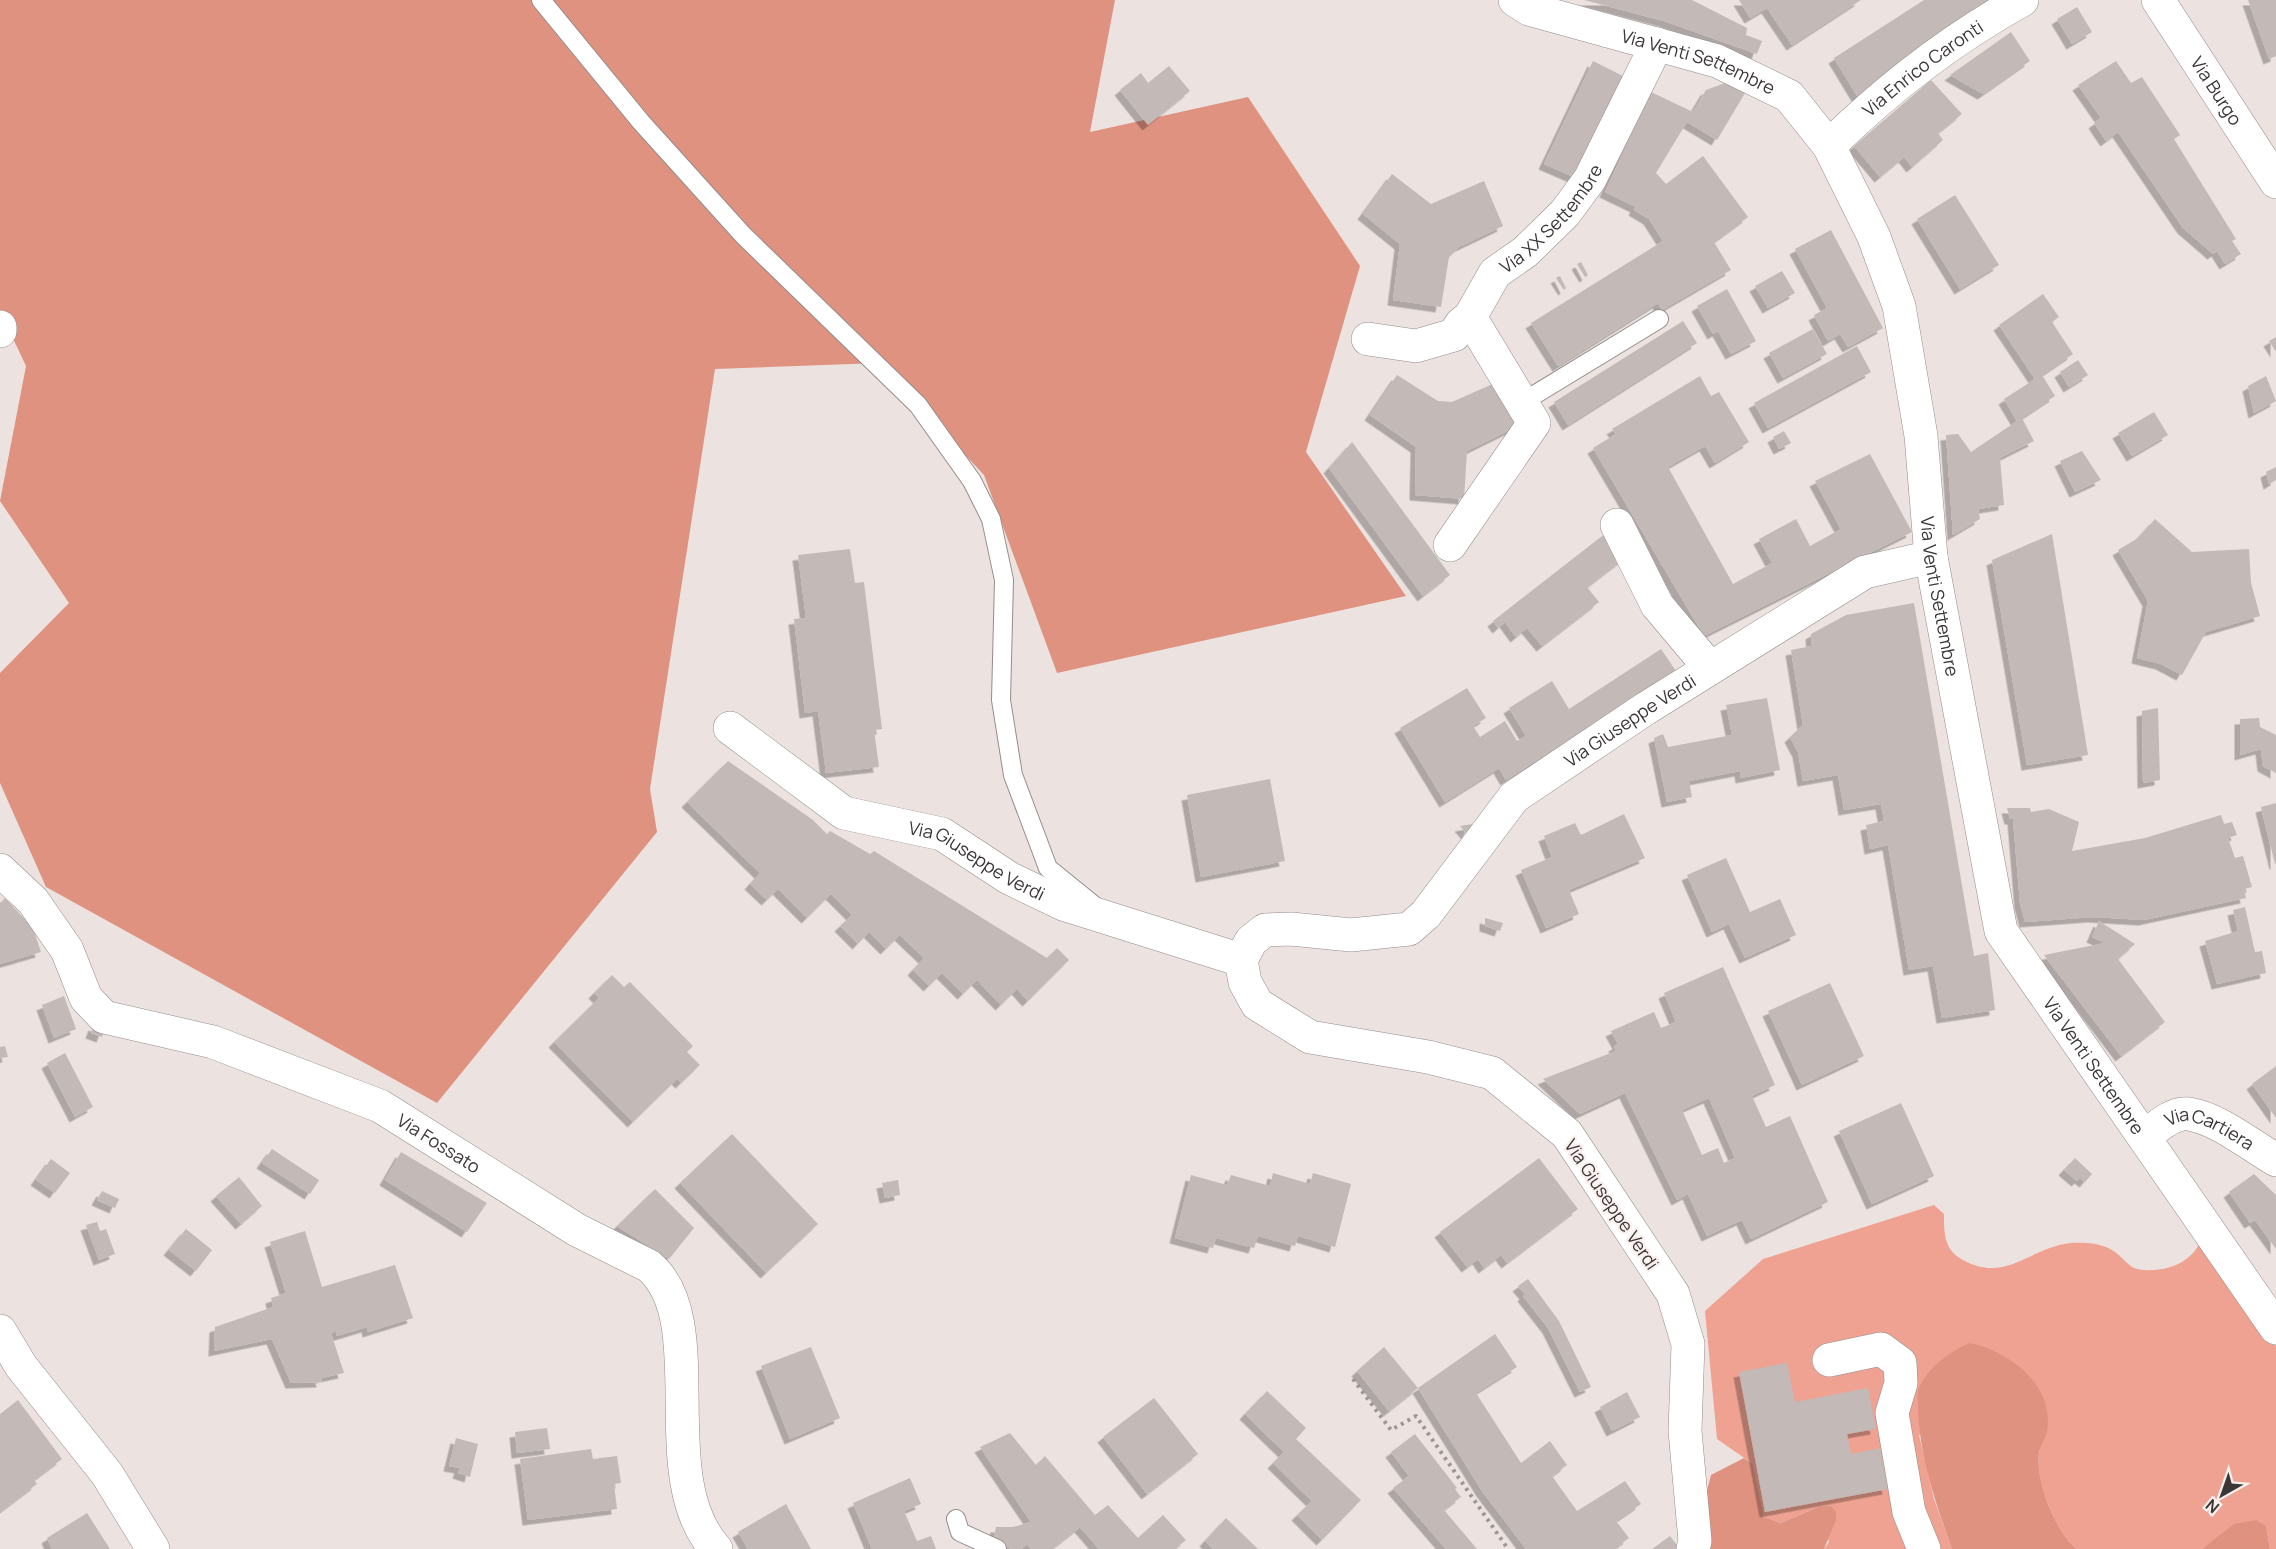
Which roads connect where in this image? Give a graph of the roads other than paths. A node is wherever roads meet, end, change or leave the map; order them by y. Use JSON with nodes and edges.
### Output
{"nodes":[{"id":1,"x":541,"y":0,"type":"edge"},
{"id":2,"x":1515,"y":0,"type":"edge"},
{"id":3,"x":2022,"y":0,"type":"edge"},
{"id":4,"x":2158,"y":0,"type":"edge"},
{"id":5,"x":1657,"y":44,"type":"junction"},
{"id":6,"x":1829,"y":146,"type":"junction"},
{"id":7,"x":2276,"y":182,"type":"edge"},
{"id":8,"x":1470,"y":317,"type":"junction"},
{"id":9,"x":1659,"y":319,"type":"dead end"},
{"id":10,"x":1368,"y":339,"type":"dead end"},
{"id":11,"x":1521,"y":403,"type":"junction"},
{"id":12,"x":1617,"y":525,"type":"dead end"},
{"id":13,"x":1450,"y":545,"type":"dead end"},
{"id":14,"x":1931,"y":557,"type":"junction"},
{"id":15,"x":1710,"y":668,"type":"junction"},
{"id":16,"x":730,"y":728,"type":"dead end"},
{"id":17,"x":0,"y":870,"type":"edge"},
{"id":18,"x":1116,"y":923,"type":"junction"},
{"id":19,"x":1241,"y":960,"type":"junction"},
{"id":20,"x":2144,"y":1137,"type":"junction"},
{"id":21,"x":2276,"y":1160,"type":"edge"},
{"id":22,"x":2276,"y":1328,"type":"edge"},
{"id":23,"x":0,"y":1331,"type":"edge"},
{"id":24,"x":1829,"y":1360,"type":"dead end"},
{"id":25,"x":956,"y":1519,"type":"dead end"},
{"id":26,"x":153,"y":1549,"type":"edge"},
{"id":27,"x":716,"y":1549,"type":"edge"},
{"id":28,"x":997,"y":1549,"type":"edge"},
{"id":29,"x":1693,"y":1549,"type":"edge"},
{"id":30,"x":1924,"y":1549,"type":"edge"}],
"edges":[{"from":1,"to":18,"type":"lane"},
{"from":2,"to":5,"type":"street","name":"Via Venti Settembre"},
{"from":3,"to":6,"type":"street","name":"Via Enrico Caronti"},
{"from":4,"to":7,"type":"street","name":"Via Burgo"},
{"from":5,"to":6,"type":"street","name":"Via Venti Settembre"},
{"from":5,"to":8,"type":"street","name":"Via XX Settembre"},
{"from":6,"to":14,"type":"street","name":"Via Venti Settembre"},
{"from":8,"to":10,"type":"street","name":"Via XX Settembre"},
{"from":8,"to":11,"type":"street"},
{"from":9,"to":11,"type":"lane"},
{"from":11,"to":13,"type":"street"},
{"from":12,"to":15,"type":"street"},
{"from":14,"to":15,"type":"street","name":"Via Giuseppe Verdi"},
{"from":14,"to":20,"type":"street","name":"Via Venti Settembre"},
{"from":15,"to":19,"type":"street","name":"Via Giuseppe Verdi"},
{"from":16,"to":18,"type":"street","name":"Via Giuseppe Verdi"},
{"from":17,"to":27,"type":"street","name":"Via Fossato"},
{"from":18,"to":19,"type":"street","name":"Via Giuseppe Verdi"},
{"from":19,"to":29,"type":"street","name":"Via Giuseppe Verdi"},
{"from":20,"to":21,"type":"street","name":"Via Cartiera"},
{"from":20,"to":22,"type":"street","name":"Via Venti Settembre"},
{"from":23,"to":26,"type":"street"},
{"from":24,"to":30,"type":"street"},
{"from":25,"to":28,"type":"lane"}]}
